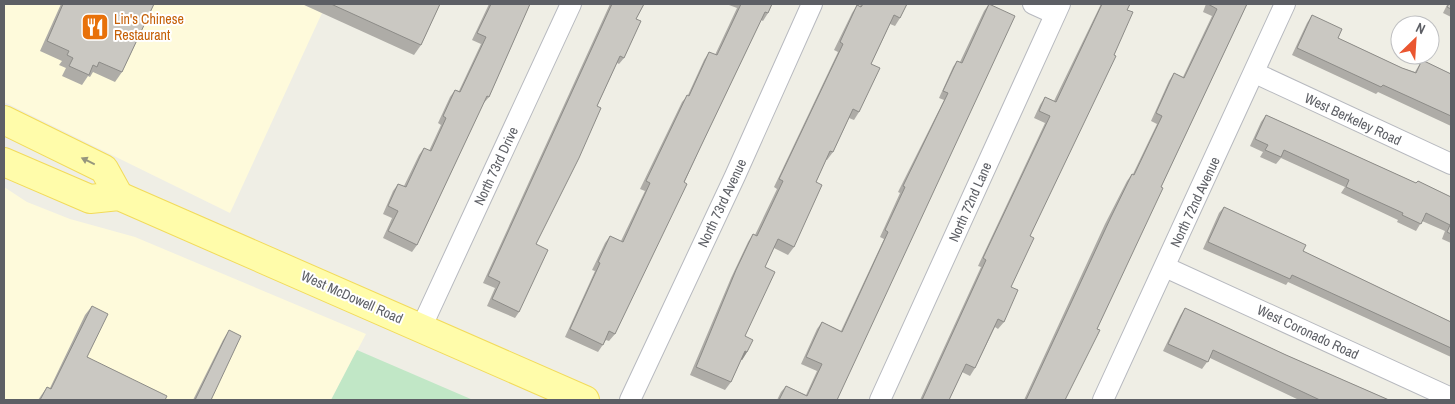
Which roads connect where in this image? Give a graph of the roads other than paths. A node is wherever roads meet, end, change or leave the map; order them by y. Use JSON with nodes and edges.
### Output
{"nodes":[{"id":1,"x":571,"y":4,"type":"edge"},
{"id":2,"x":812,"y":4,"type":"edge"},
{"id":3,"x":1032,"y":4,"type":"edge"},
{"id":4,"x":1285,"y":4,"type":"edge"},
{"id":5,"x":1057,"y":9,"type":"edge"},
{"id":6,"x":1255,"y":73,"type":"junction"},
{"id":7,"x":4,"y":120,"type":"edge"},
{"id":8,"x":4,"y":162,"type":"edge"},
{"id":9,"x":1451,"y":164,"type":"edge"},
{"id":10,"x":119,"y":196,"type":"junction"},
{"id":11,"x":1165,"y":267,"type":"junction"},
{"id":12,"x":421,"y":328,"type":"junction"},
{"id":13,"x":1451,"y":398,"type":"edge"},
{"id":14,"x":585,"y":400,"type":"edge"},
{"id":15,"x":630,"y":400,"type":"edge"},
{"id":16,"x":880,"y":400,"type":"edge"},
{"id":17,"x":1103,"y":400,"type":"edge"}],
"edges":[{"from":1,"to":12,"type":"street","name":"North 73rd Drive"},
{"from":2,"to":15,"type":"street","name":"North 73rd Avenue"},
{"from":3,"to":5,"type":"street"},
{"from":4,"to":6,"type":"street","name":"North 72nd Avenue"},
{"from":5,"to":16,"type":"street","name":"North 72nd Lane"},
{"from":6,"to":9,"type":"street","name":"West Berkeley Road"},
{"from":6,"to":11,"type":"street","name":"North 72nd Avenue"},
{"from":10,"to":7,"type":"main road","one_way":true},
{"from":8,"to":10,"type":"main road","name":"West McDowell Road"},
{"from":10,"to":12,"type":"main road","name":"West McDowell Road"},
{"from":11,"to":13,"type":"street","name":"West Coronado Road"},
{"from":11,"to":17,"type":"street","name":"North 72nd Avenue"},
{"from":12,"to":14,"type":"main road","name":"West McDowell Road"}]}
